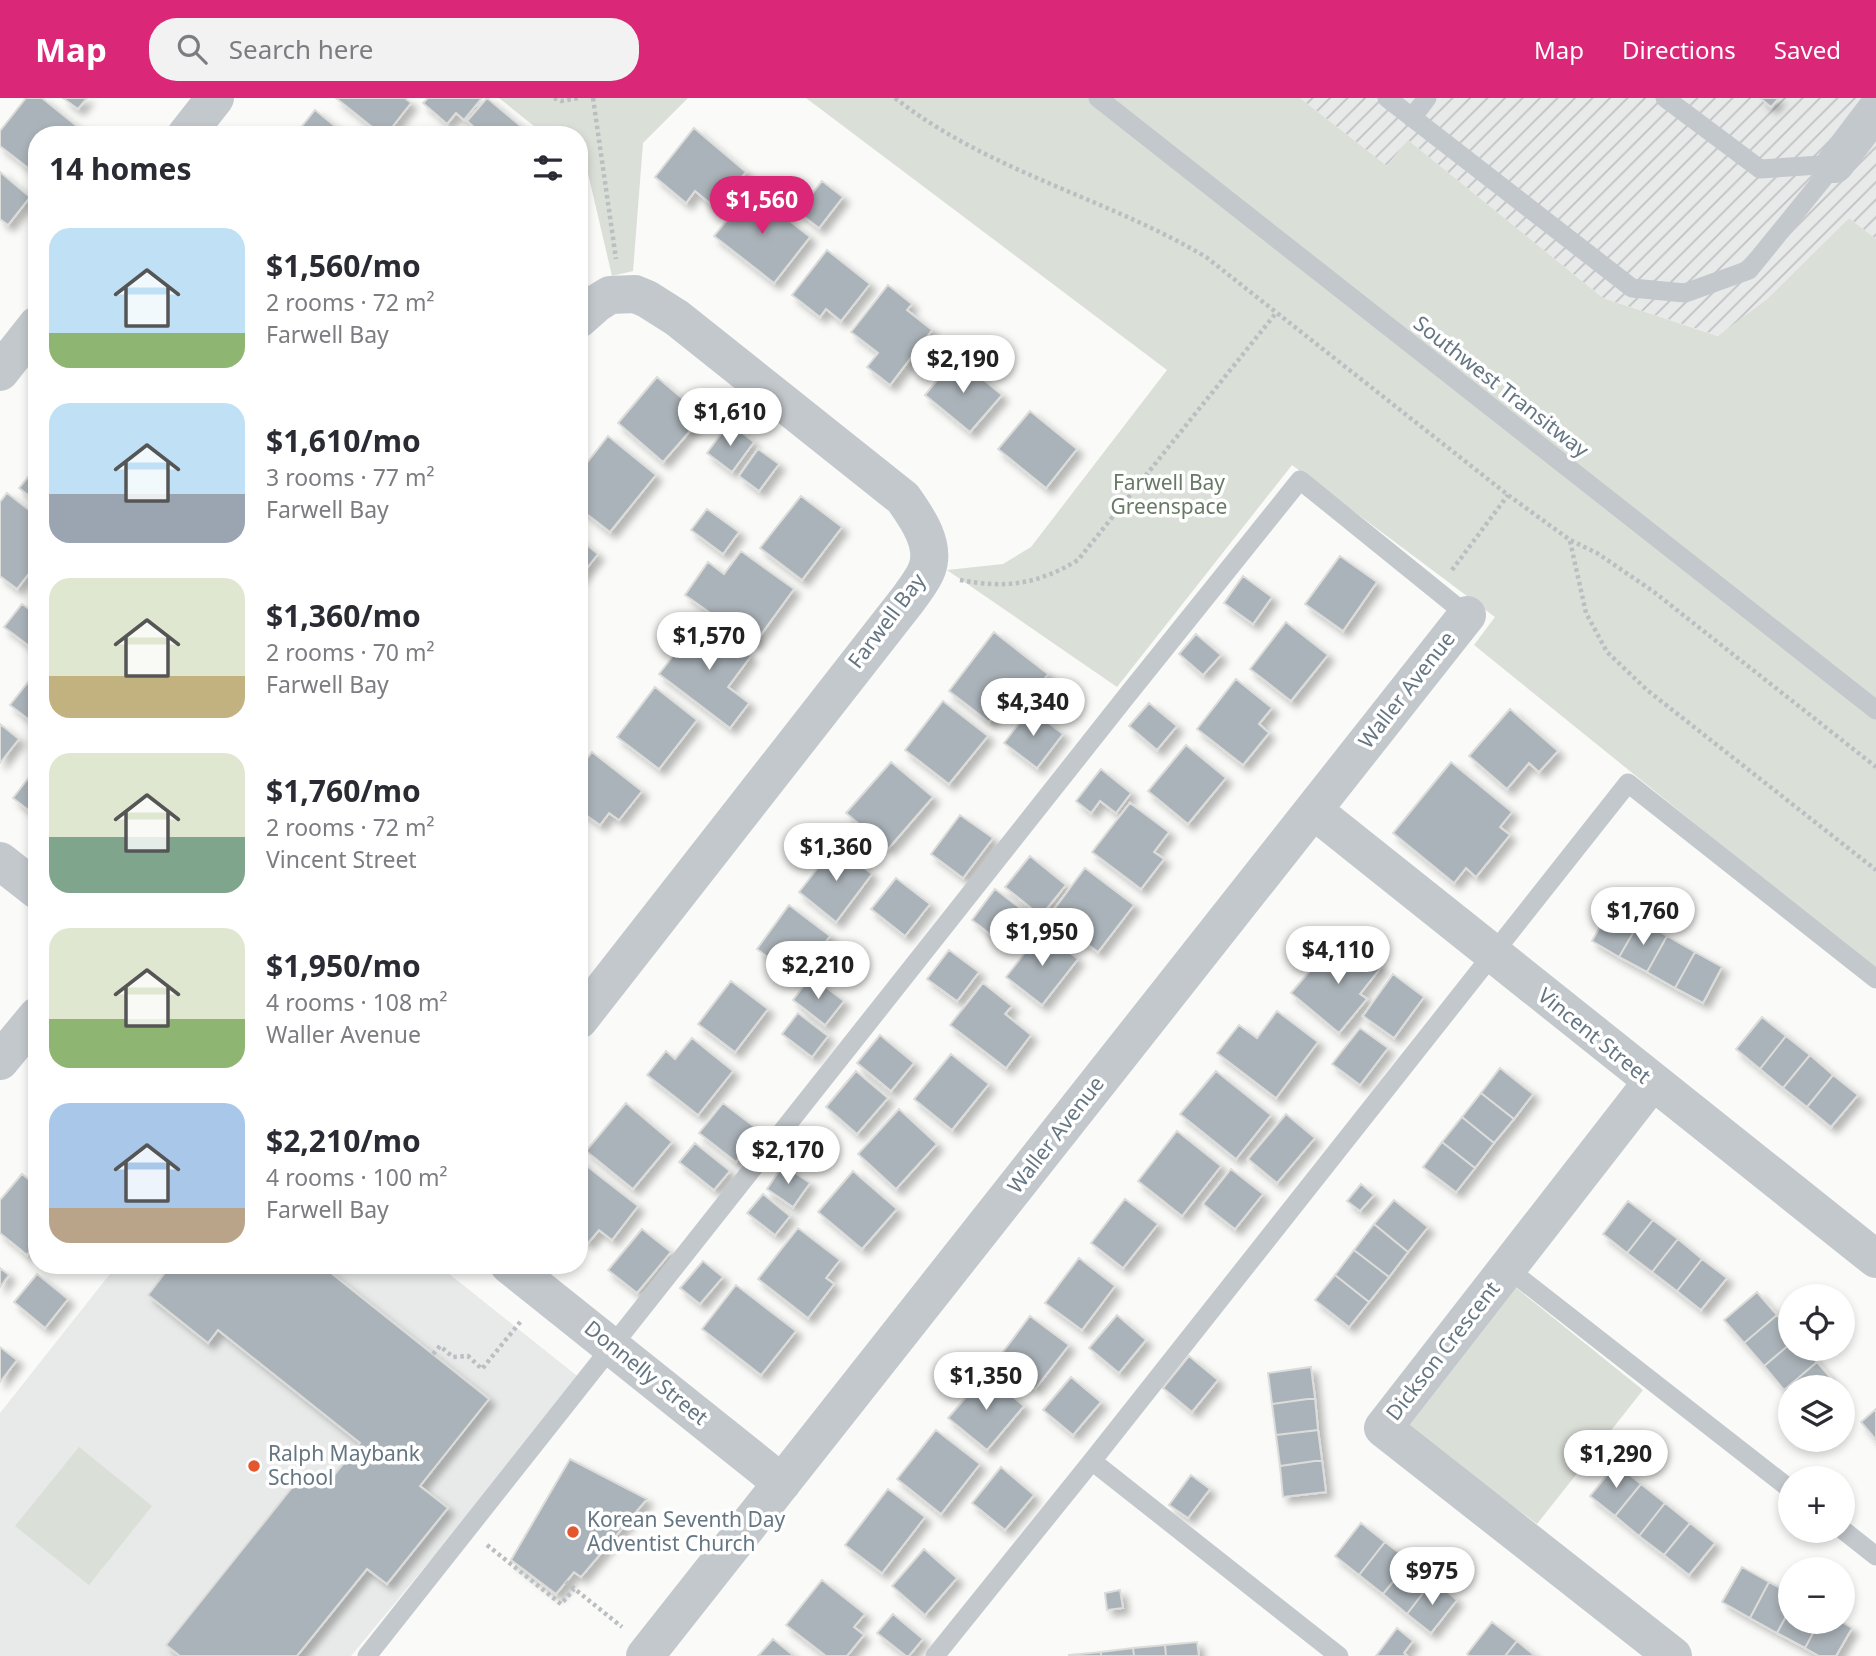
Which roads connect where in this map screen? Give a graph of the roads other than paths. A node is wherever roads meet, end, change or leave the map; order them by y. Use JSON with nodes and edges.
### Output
{"nodes":[{"id":1,"x":215,"y":98,"type":"edge"},
{"id":2,"x":1098,"y":98,"type":"edge"},
{"id":3,"x":1387,"y":98,"type":"edge"},
{"id":4,"x":1427,"y":98,"type":"edge"},
{"id":5,"x":1665,"y":98,"type":"edge"},
{"id":6,"x":1876,"y":110,"type":"edge"},
{"id":7,"x":1412,"y":118,"type":"junction"},
{"id":8,"x":193,"y":126,"type":"edge"},
{"id":9,"x":1835,"y":164,"type":"junction"},
{"id":10,"x":588,"y":311,"type":"edge"},
{"id":11,"x":28,"y":336,"type":"edge"},
{"id":12,"x":0,"y":372,"type":"edge"},
{"id":13,"x":1467,"y":615,"type":"joint"},
{"id":14,"x":1876,"y":710,"type":"edge"},
{"id":15,"x":1313,"y":810,"type":"junction"},
{"id":16,"x":0,"y":861,"type":"edge"},
{"id":17,"x":28,"y":883,"type":"edge"},
{"id":18,"x":1491,"y":953,"type":"junction"},
{"id":19,"x":1876,"y":979,"type":"edge"},
{"id":20,"x":588,"y":1008,"type":"edge"},
{"id":21,"x":28,"y":1027,"type":"edge"},
{"id":22,"x":0,"y":1061,"type":"edge"},
{"id":23,"x":1652,"y":1083,"type":"junction"},
{"id":24,"x":1876,"y":1259,"type":"edge"},
{"id":25,"x":1507,"y":1268,"type":"junction"},
{"id":26,"x":520,"y":1274,"type":"edge"},
{"id":27,"x":612,"y":1346,"type":"junction"},
{"id":28,"x":1092,"y":1461,"type":"junction"},
{"id":29,"x":1778,"y":1480,"type":"edge"},
{"id":30,"x":782,"y":1483,"type":"junction"},
{"id":31,"x":1855,"y":1539,"type":"edge"},
{"id":32,"x":1876,"y":1556,"type":"edge"},
{"id":33,"x":648,"y":1653,"type":"edge"},
{"id":34,"x":367,"y":1656,"type":"edge"},
{"id":35,"x":935,"y":1656,"type":"edge"},
{"id":36,"x":1339,"y":1656,"type":"edge"},
{"id":37,"x":1673,"y":1656,"type":"edge"}],
"edges":[{"from":1,"to":8,"type":"street"},
{"from":2,"to":14,"type":"lane","name":"Southwest Transitway"},
{"from":3,"to":7,"type":"lane"},
{"from":4,"to":7,"type":"lane"},
{"from":5,"to":9,"type":"lane"},
{"from":6,"to":9,"type":"street"},
{"from":7,"to":9,"type":"lane"},
{"from":10,"to":20,"type":"street","name":"Farwell Bay"},
{"from":11,"to":12,"type":"street"},
{"from":13,"to":15,"type":"street","name":"Waller Avenue"},
{"from":13,"to":27,"type":"lane"},
{"from":15,"to":18,"type":"street","name":"Vincent Street"},
{"from":15,"to":30,"type":"street","name":"Waller Avenue"},
{"from":16,"to":17,"type":"street"},
{"from":18,"to":19,"type":"lane"},
{"from":18,"to":23,"type":"street","name":"Vincent Street"},
{"from":18,"to":28,"type":"lane"},
{"from":21,"to":22,"type":"street"},
{"from":23,"to":24,"type":"street","name":"Vincent Street"},
{"from":23,"to":25,"type":"street","name":"Dickson Crescent"},
{"from":25,"to":29,"type":"lane"},
{"from":25,"to":37,"type":"street","name":"Dickson Crescent"},
{"from":26,"to":27,"type":"street","name":"Donnelly Street"},
{"from":27,"to":30,"type":"street","name":"Donnelly Street"},
{"from":27,"to":34,"type":"lane"},
{"from":28,"to":35,"type":"lane"},
{"from":28,"to":36,"type":"lane"},
{"from":30,"to":33,"type":"street","name":"Waller Avenue"},
{"from":31,"to":32,"type":"lane"}]}
